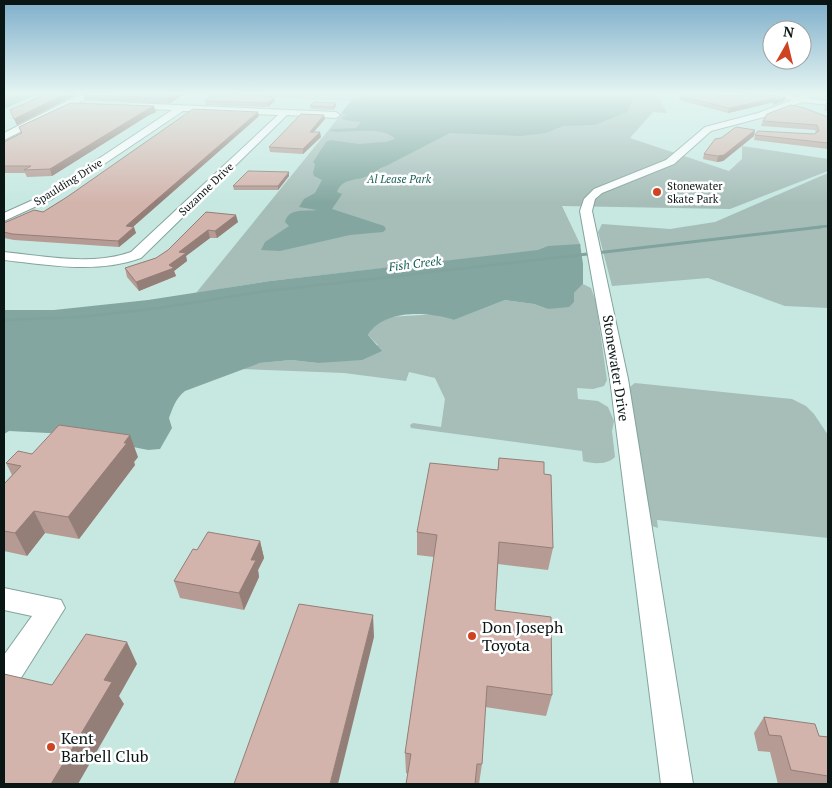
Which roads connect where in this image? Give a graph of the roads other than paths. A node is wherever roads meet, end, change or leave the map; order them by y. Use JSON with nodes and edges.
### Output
{"nodes":[{"id":1,"x":18,"y":130,"type":"edge"},
{"id":2,"x":148,"y":130,"type":"edge"},
{"id":3,"x":268,"y":130,"type":"edge"},
{"id":4,"x":706,"y":130,"type":"edge"},
{"id":5,"x":4,"y":137,"type":"edge"},
{"id":6,"x":4,"y":217,"type":"edge"},
{"id":7,"x":593,"y":253,"type":"joint"},
{"id":8,"x":4,"y":256,"type":"edge"},
{"id":9,"x":4,"y":599,"type":"edge"},
{"id":10,"x":4,"y":679,"type":"edge"},
{"id":11,"x":677,"y":784,"type":"edge"}],
"edges":[{"from":1,"to":5,"type":"street"},
{"from":2,"to":6,"type":"street","name":"Spaulding Drive"},
{"from":3,"to":8,"type":"street","name":"Suzanne Drive"},
{"from":4,"to":7,"type":"street","name":"Stonewater Drive"},
{"from":7,"to":11,"type":"street","name":"Stonewater Drive"},
{"from":9,"to":10,"type":"street"}]}
